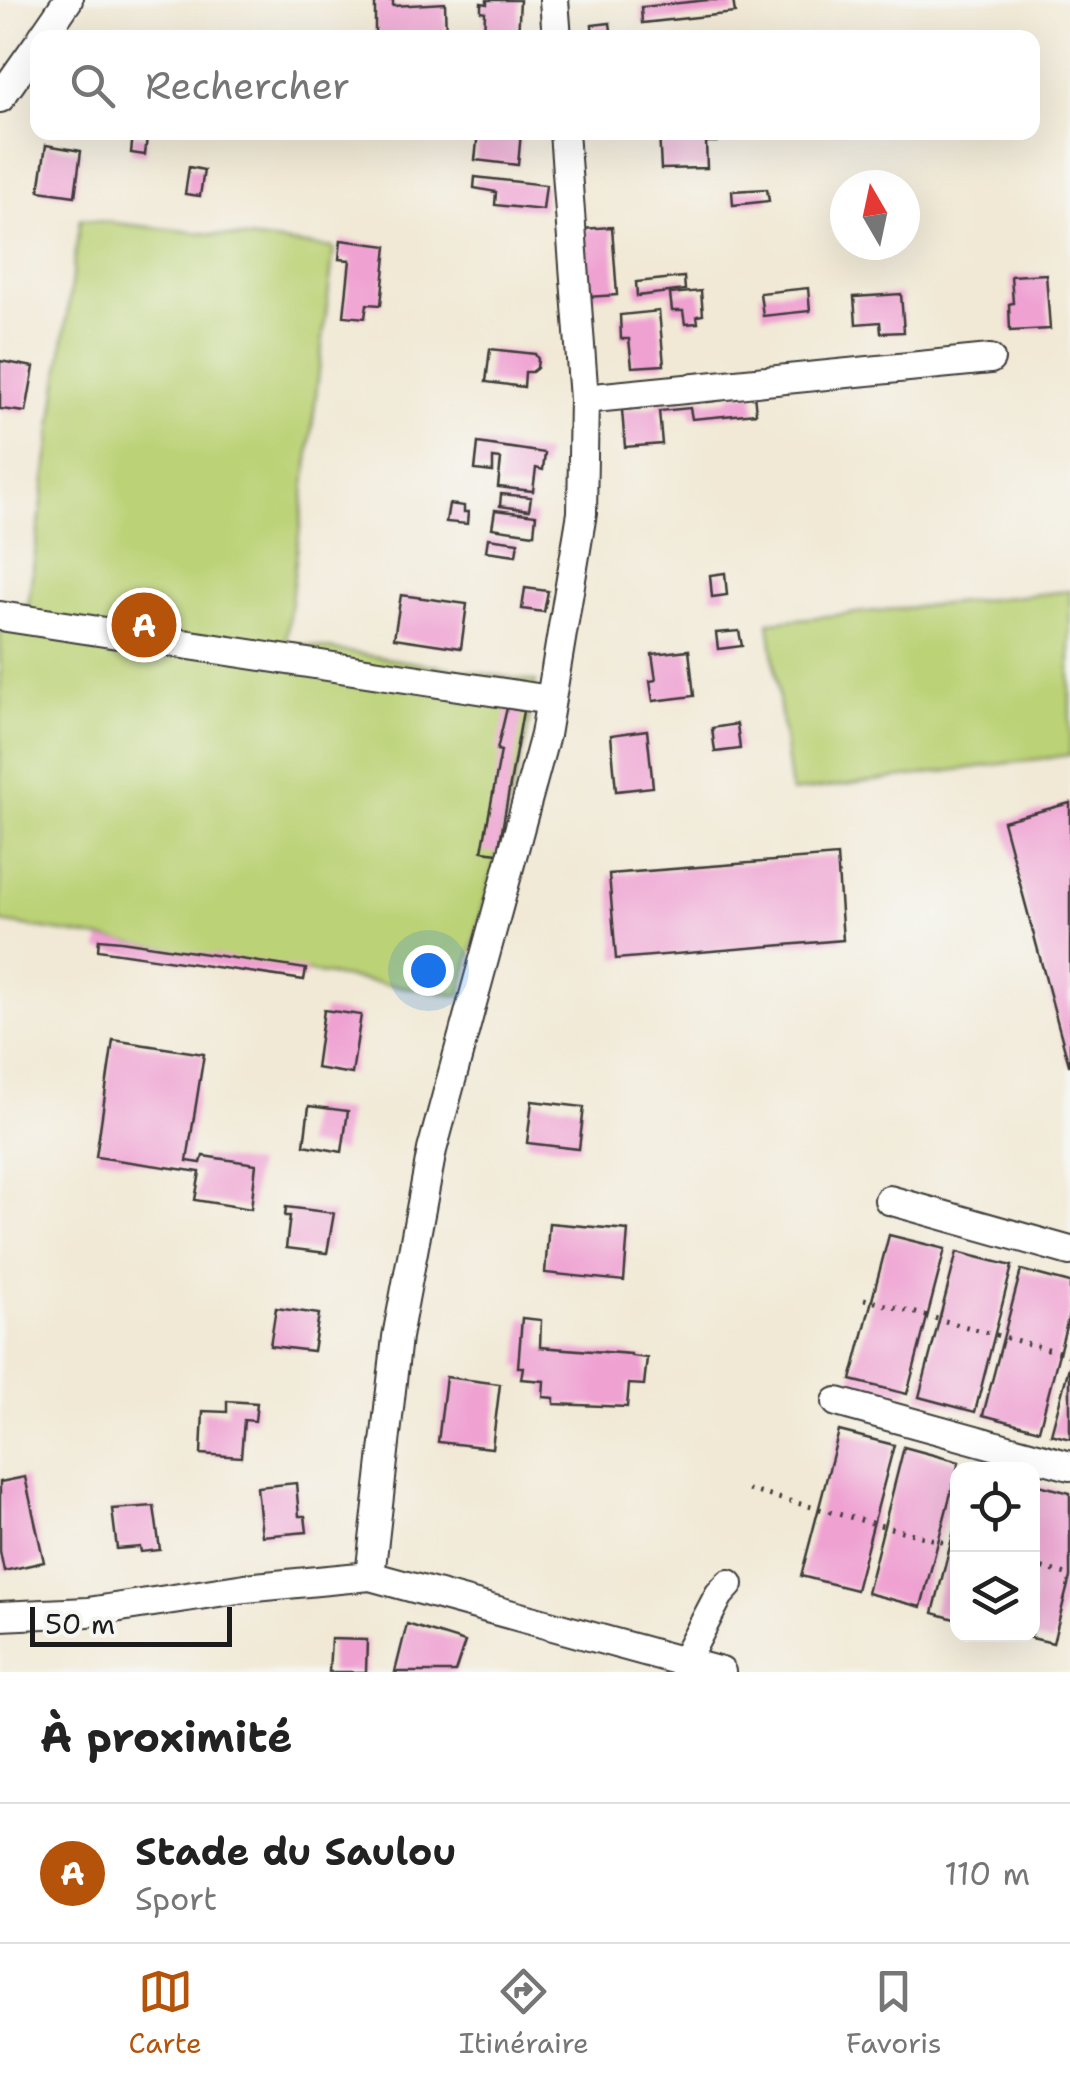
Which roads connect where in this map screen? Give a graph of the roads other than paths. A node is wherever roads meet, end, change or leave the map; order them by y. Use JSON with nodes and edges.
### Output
{"nodes":[{"id":1,"x":68,"y":0,"type":"edge"},
{"id":2,"x":554,"y":0,"type":"edge"},
{"id":3,"x":47,"y":30,"type":"edge"},
{"id":4,"x":556,"y":30,"type":"edge"},
{"id":5,"x":30,"y":55,"type":"edge"},
{"id":6,"x":0,"y":98,"type":"edge"},
{"id":7,"x":565,"y":140,"type":"edge"},
{"id":8,"x":990,"y":358,"type":"dead end"},
{"id":9,"x":584,"y":399,"type":"junction"},
{"id":10,"x":0,"y":616,"type":"edge"},
{"id":11,"x":550,"y":700,"type":"junction"},
{"id":12,"x":889,"y":1200,"type":"dead end"},
{"id":13,"x":1070,"y":1251,"type":"edge"},
{"id":14,"x":837,"y":1402,"type":"dead end"},
{"id":15,"x":1070,"y":1466,"type":"edge"},
{"id":16,"x":370,"y":1576,"type":"junction"},
{"id":17,"x":729,"y":1584,"type":"dead end"},
{"id":18,"x":0,"y":1616,"type":"edge"},
{"id":19,"x":684,"y":1662,"type":"junction"},
{"id":20,"x":720,"y":1672,"type":"edge"}],
"edges":[{"from":1,"to":3,"type":"street"},
{"from":2,"to":4,"type":"street"},
{"from":5,"to":6,"type":"street"},
{"from":7,"to":9,"type":"street"},
{"from":8,"to":9,"type":"street"},
{"from":9,"to":11,"type":"street"},
{"from":10,"to":11,"type":"street"},
{"from":11,"to":16,"type":"street"},
{"from":12,"to":13,"type":"street"},
{"from":14,"to":15,"type":"street"},
{"from":16,"to":18,"type":"street"},
{"from":16,"to":19,"type":"street"},
{"from":17,"to":19,"type":"street"},
{"from":19,"to":20,"type":"street"}]}
